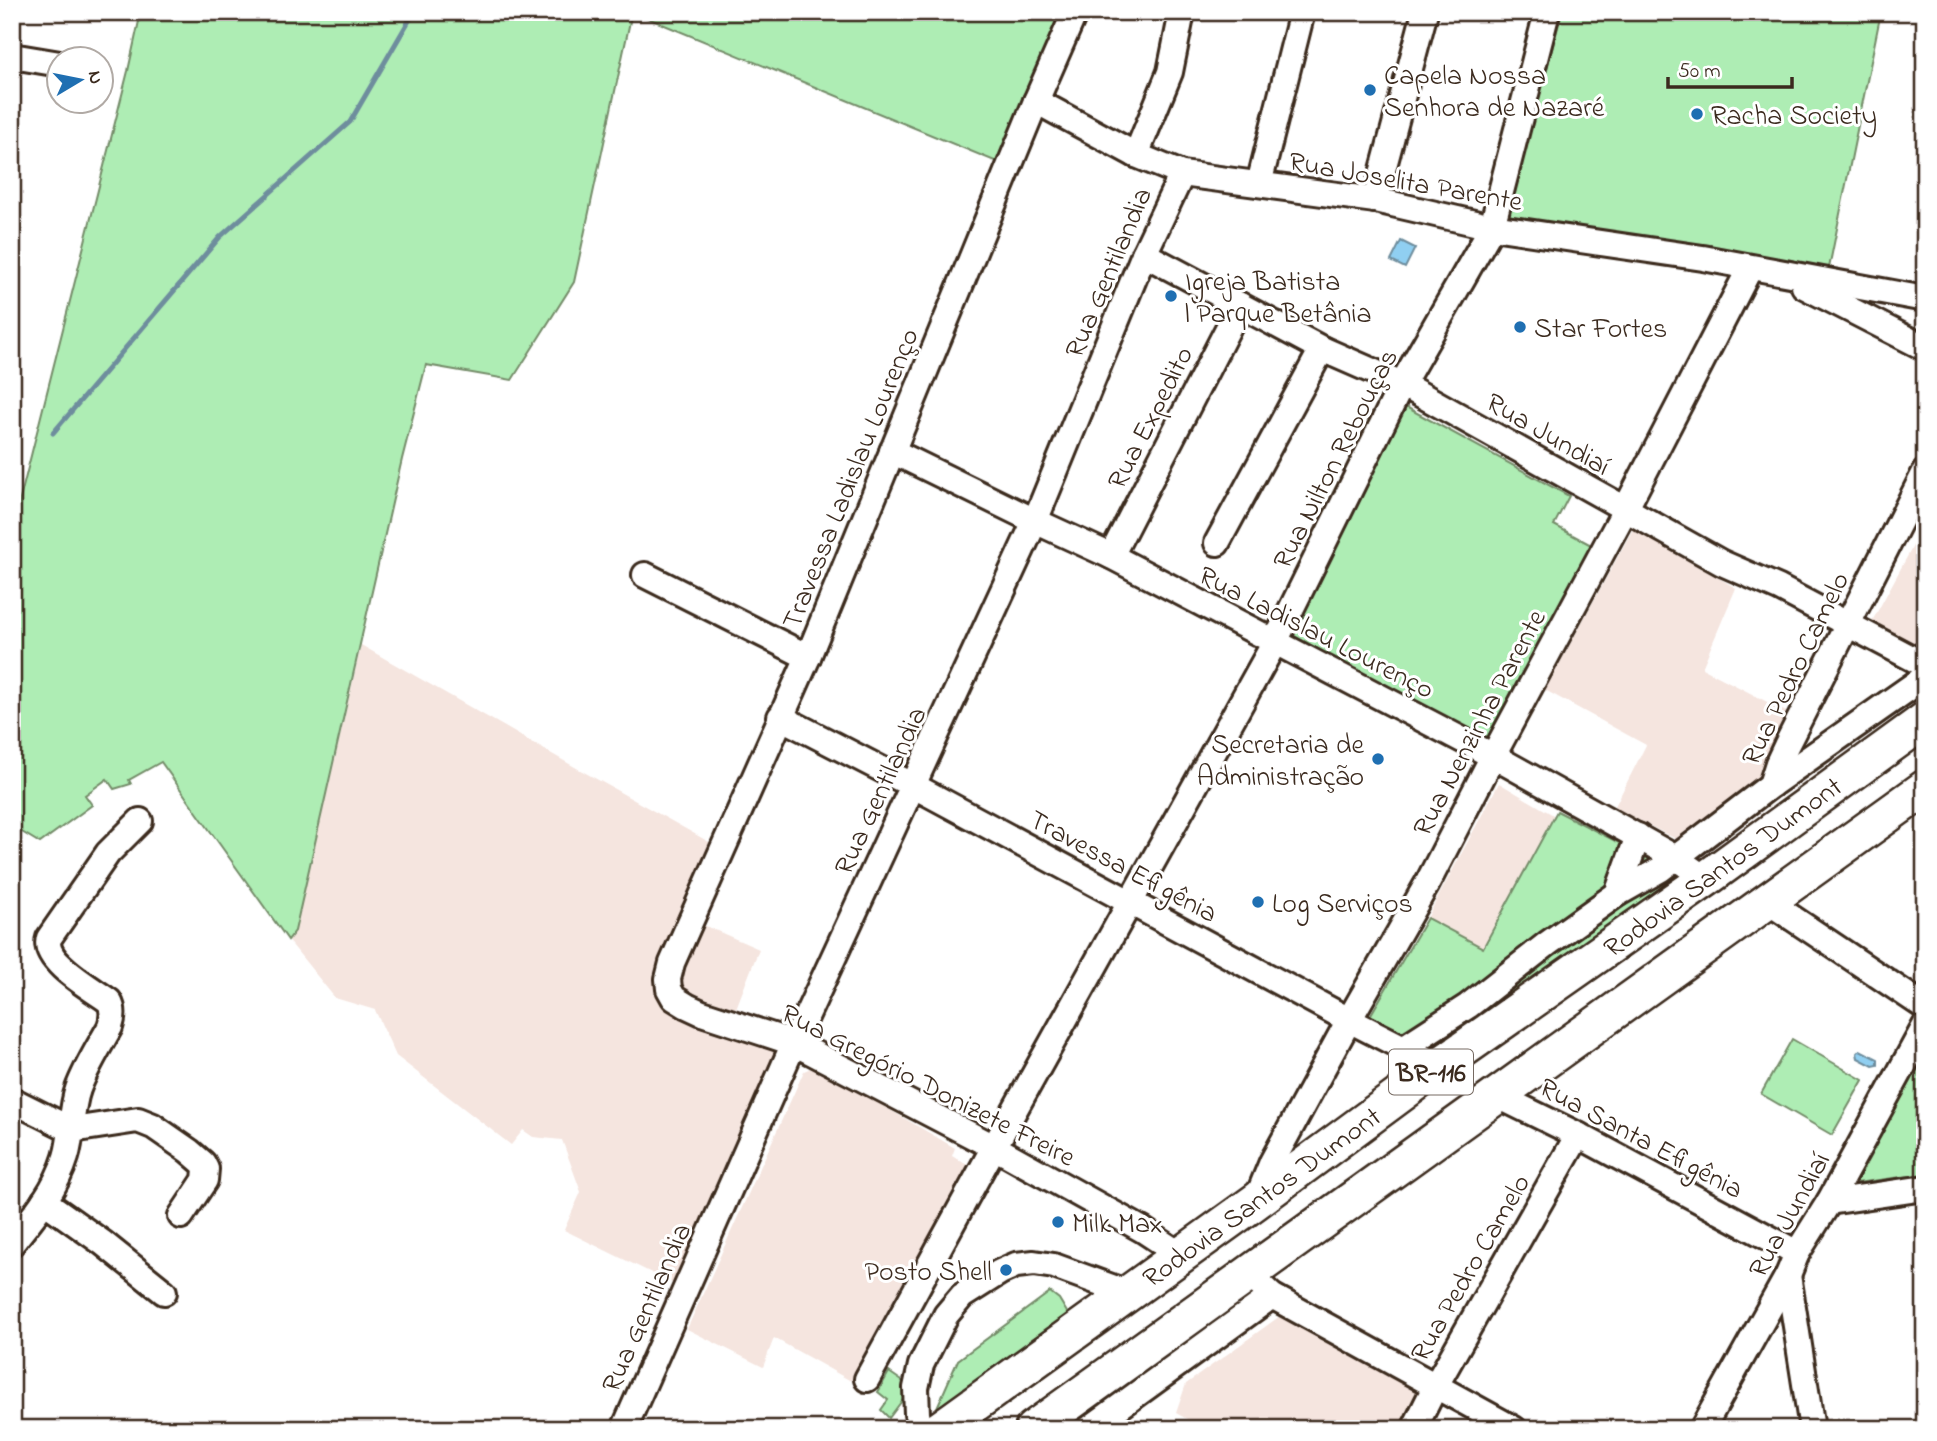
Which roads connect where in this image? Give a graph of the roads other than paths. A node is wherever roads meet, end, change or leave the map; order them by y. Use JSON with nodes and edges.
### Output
{"nodes":[{"id":1,"x":1075,"y":12,"type":"edge"},
{"id":2,"x":1182,"y":12,"type":"edge"},
{"id":3,"x":1303,"y":12,"type":"edge"},
{"id":4,"x":1425,"y":12,"type":"edge"},
{"id":5,"x":1547,"y":12,"type":"edge"},
{"id":6,"x":12,"y":56,"type":"edge"},
{"id":7,"x":46,"y":62,"type":"edge"},
{"id":8,"x":1036,"y":101,"type":"junction"},
{"id":9,"x":1136,"y":155,"type":"junction"},
{"id":10,"x":1182,"y":174,"type":"junction"},
{"id":11,"x":1259,"y":184,"type":"junction"},
{"id":12,"x":1375,"y":200,"type":"junction"},
{"id":13,"x":1492,"y":227,"type":"junction"},
{"id":14,"x":1144,"y":254,"type":"junction"},
{"id":15,"x":1750,"y":268,"type":"junction"},
{"id":16,"x":1780,"y":274,"type":"junction"},
{"id":17,"x":1925,"y":299,"type":"edge"},
{"id":18,"x":1240,"y":305,"type":"junction"},
{"id":19,"x":1925,"y":348,"type":"edge"},
{"id":20,"x":1322,"y":349,"type":"junction"},
{"id":21,"x":1402,"y":384,"type":"junction"},
{"id":22,"x":892,"y":451,"type":"junction"},
{"id":23,"x":1925,"y":472,"type":"edge"},
{"id":24,"x":1625,"y":510,"type":"junction"},
{"id":25,"x":1035,"y":521,"type":"junction"},
{"id":26,"x":1217,"y":543,"type":"dead end"},
{"id":27,"x":1111,"y":556,"type":"junction"},
{"id":28,"x":645,"y":575,"type":"dead end"},
{"id":29,"x":1849,"y":623,"type":"junction"},
{"id":30,"x":1275,"y":642,"type":"junction"},
{"id":31,"x":808,"y":657,"type":"junction"},
{"id":32,"x":1925,"y":665,"type":"edge"},
{"id":33,"x":1925,"y":677,"type":"edge"},
{"id":34,"x":780,"y":717,"type":"junction"},
{"id":35,"x":1925,"y":720,"type":"edge"},
{"id":36,"x":1493,"y":756,"type":"junction"},
{"id":37,"x":1771,"y":785,"type":"junction"},
{"id":38,"x":914,"y":786,"type":"junction"},
{"id":39,"x":1925,"y":788,"type":"edge"},
{"id":40,"x":140,"y":821,"type":"dead end"},
{"id":41,"x":1637,"y":836,"type":"junction"},
{"id":42,"x":1676,"y":858,"type":"junction"},
{"id":43,"x":1706,"y":879,"type":"junction"},
{"id":44,"x":1617,"y":894,"type":"junction"},
{"id":45,"x":1767,"y":901,"type":"junction"},
{"id":46,"x":1131,"y":902,"type":"junction"},
{"id":47,"x":672,"y":963,"type":"joint"},
{"id":48,"x":1925,"y":1007,"type":"edge"},
{"id":49,"x":1349,"y":1020,"type":"junction"},
{"id":50,"x":1925,"y":1026,"type":"edge"},
{"id":51,"x":794,"y":1043,"type":"junction"},
{"id":52,"x":1403,"y":1048,"type":"junction"},
{"id":53,"x":1439,"y":1066,"type":"junction"},
{"id":54,"x":1496,"y":1094,"type":"junction"},
{"id":55,"x":12,"y":1100,"type":"edge"},
{"id":56,"x":72,"y":1130,"type":"junction"},
{"id":57,"x":1578,"y":1135,"type":"junction"},
{"id":58,"x":994,"y":1147,"type":"junction"},
{"id":59,"x":1925,"y":1188,"type":"edge"},
{"id":60,"x":44,"y":1201,"type":"junction"},
{"id":61,"x":1255,"y":1202,"type":"junction"},
{"id":62,"x":1829,"y":1202,"type":"junction"},
{"id":63,"x":181,"y":1216,"type":"dead end"},
{"id":64,"x":12,"y":1243,"type":"edge"},
{"id":65,"x":1181,"y":1255,"type":"junction"},
{"id":66,"x":1793,"y":1264,"type":"junction"},
{"id":67,"x":1260,"y":1285,"type":"junction"},
{"id":68,"x":164,"y":1292,"type":"dead end"},
{"id":69,"x":1128,"y":1293,"type":"junction"},
{"id":70,"x":867,"y":1379,"type":"dead end"},
{"id":71,"x":1436,"y":1385,"type":"junction"},
{"id":72,"x":624,"y":1429,"type":"edge"},
{"id":73,"x":920,"y":1429,"type":"edge"},
{"id":74,"x":940,"y":1429,"type":"edge"},
{"id":75,"x":1033,"y":1429,"type":"edge"},
{"id":76,"x":1089,"y":1429,"type":"edge"},
{"id":77,"x":1414,"y":1429,"type":"edge"},
{"id":78,"x":1514,"y":1429,"type":"edge"},
{"id":79,"x":1702,"y":1429,"type":"edge"},
{"id":80,"x":1812,"y":1429,"type":"edge"}],
"edges":[{"from":1,"to":8,"type":"street","name":"Travessa Ladislau Lourenço"},
{"from":2,"to":9,"type":"street"},
{"from":3,"to":11,"type":"street"},
{"from":4,"to":12,"type":"street"},
{"from":5,"to":13,"type":"street","name":"Rua Nilton Rebouças"},
{"from":6,"to":7,"type":"street"},
{"from":8,"to":9,"type":"street","name":"Rua Joselita Parente"},
{"from":8,"to":22,"type":"street","name":"Travessa Ladislau Lourenço"},
{"from":9,"to":10,"type":"street","name":"Rua Joselita Parente"},
{"from":10,"to":11,"type":"street","name":"Rua Joselita Parente"},
{"from":10,"to":14,"type":"street","name":"Rua Gentilandia"},
{"from":11,"to":12,"type":"street","name":"Rua Joselita Parente"},
{"from":12,"to":13,"type":"street","name":"Rua Joselita Parente"},
{"from":13,"to":15,"type":"street","name":"Rua Joselita Parente"},
{"from":13,"to":21,"type":"street","name":"Rua Nilton Rebouças"},
{"from":14,"to":18,"type":"street","name":"Rua Jundiaí"},
{"from":14,"to":25,"type":"street","name":"Rua Gentilandia"},
{"from":15,"to":16,"type":"street","name":"Rua Joselita Parente"},
{"from":15,"to":24,"type":"street","name":"Rua Nenzinha Parente"},
{"from":16,"to":17,"type":"street","name":"Rua Joselita Parente"},
{"from":16,"to":19,"type":"street","name":"Rua Joselita Parente"},
{"from":18,"to":20,"type":"street","name":"Rua Jundiaí"},
{"from":18,"to":27,"type":"street","name":"Rua Expedito"},
{"from":20,"to":21,"type":"street","name":"Rua Jundiaí"},
{"from":20,"to":26,"type":"street"},
{"from":21,"to":24,"type":"street","name":"Rua Jundiaí"},
{"from":21,"to":30,"type":"street","name":"Rua Nilton Rebouças"},
{"from":22,"to":25,"type":"street","name":"Rua Ladislau Lourenço"},
{"from":22,"to":31,"type":"street","name":"Travessa Ladislau Lourenço"},
{"from":23,"to":29,"type":"street","name":"Rua Pedro Camelo"},
{"from":24,"to":29,"type":"street","name":"Rua Jundiaí"},
{"from":24,"to":36,"type":"street","name":"Rua Nenzinha Parente"},
{"from":25,"to":27,"type":"street","name":"Rua Ladislau Lourenço"},
{"from":25,"to":38,"type":"street","name":"Rua Gentilandia"},
{"from":27,"to":30,"type":"street","name":"Rua Ladislau Lourenço"},
{"from":28,"to":31,"type":"street"},
{"from":29,"to":32,"type":"street","name":"Rua Jundiaí"},
{"from":29,"to":37,"type":"street","name":"Rua Pedro Camelo"},
{"from":30,"to":36,"type":"street","name":"Rua Ladislau Lourenço"},
{"from":30,"to":46,"type":"street","name":"Rua Nilton Rebouças"},
{"from":31,"to":34,"type":"street","name":"Travessa Ladislau Lourenço"},
{"from":33,"to":37,"type":"street"},
{"from":34,"to":38,"type":"street","name":"Travessa Efigênia"},
{"from":34,"to":47,"type":"street","name":"Travessa Ladislau Lourenço"},
{"from":35,"to":43,"type":"highway","name":"Rodovia Santos Dumont","number":"BR-116"},
{"from":36,"to":41,"type":"street","name":"Rua Ladislau Lourenço"},
{"from":36,"to":49,"type":"street","name":"Rua Nenzinha Parente"},
{"from":37,"to":42,"type":"street","name":"Rua Pedro Camelo"},
{"from":38,"to":46,"type":"street","name":"Travessa Efigênia"},
{"from":38,"to":51,"type":"street","name":"Rua Gentilandia"},
{"from":39,"to":45,"type":"highway","name":"Rodovia Santos Dumont","number":"BR-116"},
{"from":40,"to":56,"type":"street"},
{"from":41,"to":42,"type":"street","name":"Rua Ladislau Lourenço"},
{"from":41,"to":44,"type":"street"},
{"from":42,"to":43,"type":"street","name":"Rua Ladislau Lourenço"},
{"from":42,"to":44,"type":"street","name":"Rua Pedro Camelo"},
{"from":43,"to":53,"type":"highway","name":"Rodovia Santos Dumont","number":"BR-116"},
{"from":44,"to":52,"type":"street","name":"Rua Pedro Camelo"},
{"from":45,"to":48,"type":"street"},
{"from":45,"to":54,"type":"highway","name":"Rodovia Santos Dumont","number":"BR-116"},
{"from":46,"to":49,"type":"street","name":"Travessa Efigênia"},
{"from":46,"to":58,"type":"street","name":"Rua Nilton Rebouças"},
{"from":47,"to":51,"type":"street","name":"Rua Gregório Donizete Freire"},
{"from":49,"to":52,"type":"street","name":"Travessa Efigênia"},
{"from":49,"to":61,"type":"street","name":"Rua Nenzinha Parente"},
{"from":50,"to":62,"type":"street","name":"Rua Jundiaí"},
{"from":51,"to":58,"type":"street","name":"Rua Gregório Donizete Freire"},
{"from":51,"to":72,"type":"street","name":"Rua Gentilandia"},
{"from":52,"to":53,"type":"street","name":"Travessa Efigênia"},
{"from":53,"to":61,"type":"highway","name":"Rodovia Santos Dumont","number":"BR-116"},
{"from":54,"to":57,"type":"street","name":"Rua Santa Efigênia"},
{"from":54,"to":67,"type":"highway","name":"Rodovia Santos Dumont","number":"BR-116"},
{"from":55,"to":56,"type":"street"},
{"from":56,"to":60,"type":"street"},
{"from":56,"to":63,"type":"street"},
{"from":57,"to":66,"type":"street","name":"Rua Santa Efigênia"},
{"from":57,"to":71,"type":"street","name":"Rua Pedro Camelo"},
{"from":58,"to":65,"type":"street","name":"Rua Gregório Donizete Freire"},
{"from":58,"to":70,"type":"street","name":"Rua Nilton Rebouças"},
{"from":59,"to":62,"type":"street"},
{"from":60,"to":64,"type":"street"},
{"from":60,"to":68,"type":"street"},
{"from":61,"to":65,"type":"highway","name":"Rodovia Santos Dumont","number":"BR-116"},
{"from":62,"to":66,"type":"street","name":"Rua Jundiaí"},
{"from":65,"to":69,"type":"highway","name":"Rodovia Santos Dumont","number":"BR-116"},
{"from":66,"to":79,"type":"street","name":"Rua Jundiaí"},
{"from":66,"to":80,"type":"street"},
{"from":67,"to":71,"type":"street"},
{"from":67,"to":75,"type":"highway","name":"Rodovia Santos Dumont","number":"BR-116"},
{"from":67,"to":76,"type":"street"},
{"from":69,"to":73,"type":"street"},
{"from":69,"to":74,"type":"highway","name":"Rodovia Santos Dumont","number":"BR-116"},
{"from":71,"to":77,"type":"street","name":"Rua Pedro Camelo"},
{"from":71,"to":78,"type":"street"}]}
